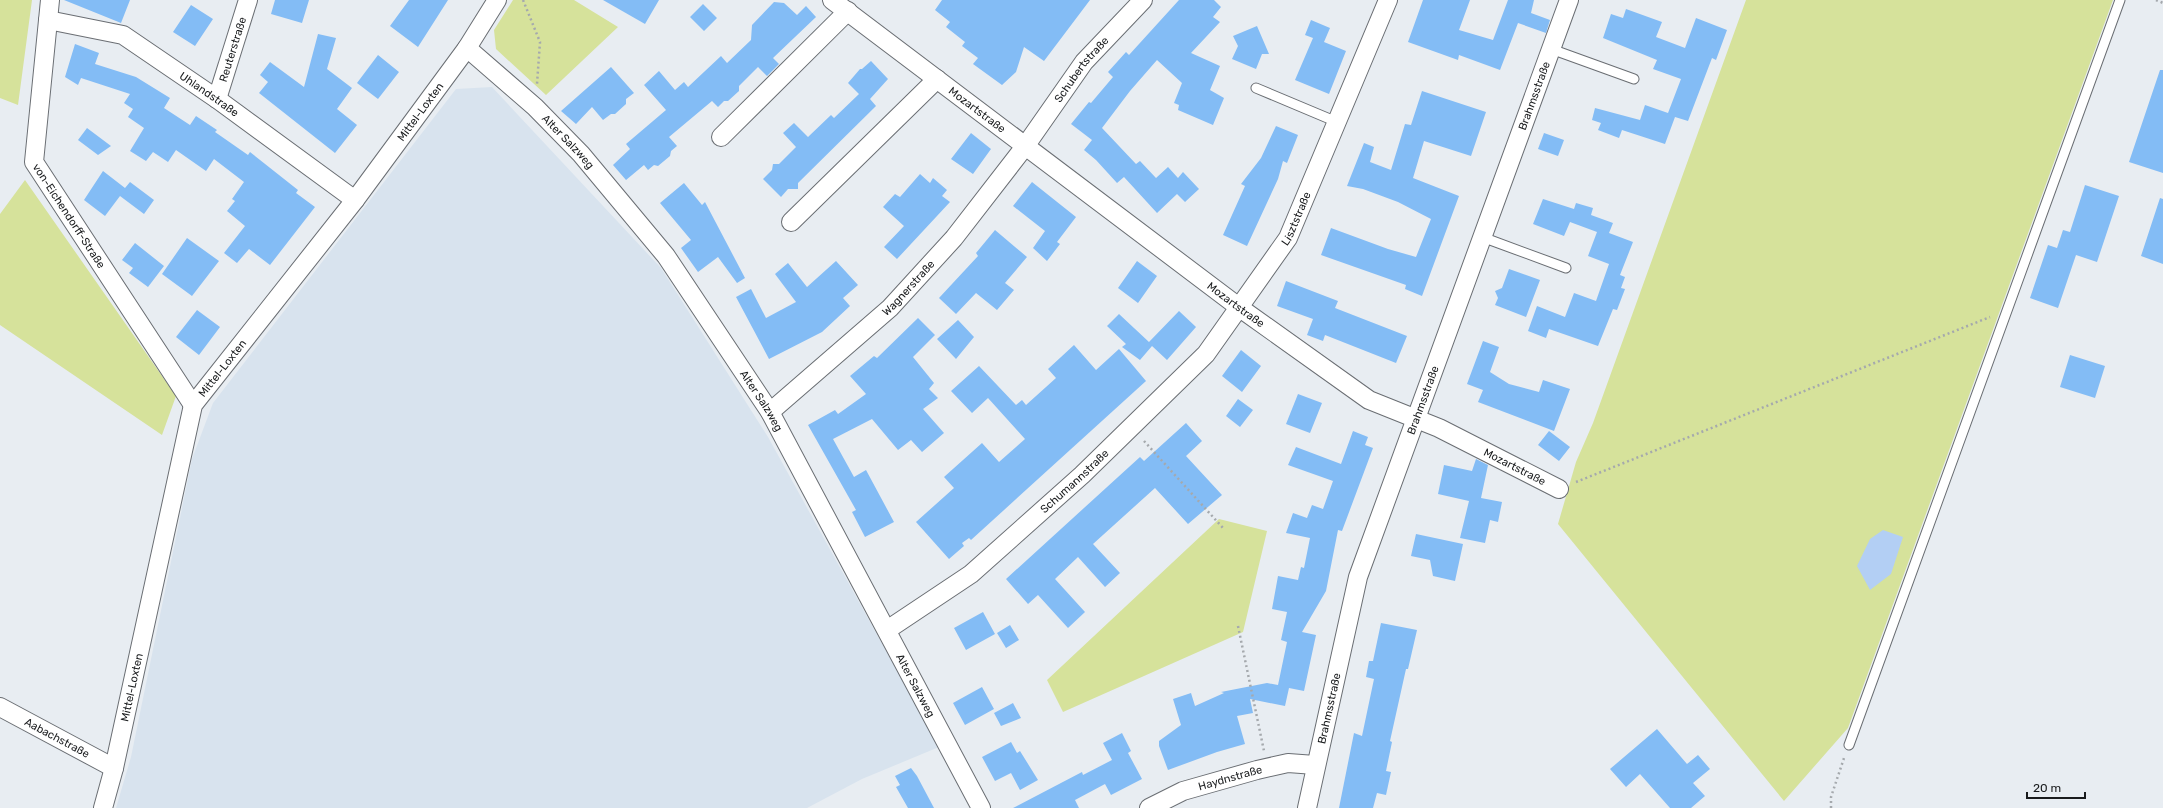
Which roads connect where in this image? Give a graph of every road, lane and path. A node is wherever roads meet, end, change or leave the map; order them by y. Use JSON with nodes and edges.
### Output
{"nodes":[{"id":1,"x":50,"y":0,"type":"edge"},
{"id":2,"x":248,"y":0,"type":"edge"},
{"id":3,"x":497,"y":0,"type":"edge"},
{"id":4,"x":523,"y":0,"type":"edge"},
{"id":5,"x":832,"y":0,"type":"edge"},
{"id":6,"x":1143,"y":0,"type":"edge"},
{"id":7,"x":1388,"y":0,"type":"edge"},
{"id":8,"x":1570,"y":0,"type":"edge"},
{"id":9,"x":2120,"y":0,"type":"edge"},
{"id":10,"x":2156,"y":0,"type":"edge"},
{"id":11,"x":2163,"y":3,"type":"edge"},
{"id":12,"x":848,"y":12,"type":"junction"},
{"id":13,"x":48,"y":20,"type":"junction"},
{"id":14,"x":467,"y":48,"type":"junction"},
{"id":15,"x":1551,"y":49,"type":"junction"},
{"id":16,"x":937,"y":79,"type":"junction"},
{"id":17,"x":1634,"y":79,"type":"dead end"},
{"id":18,"x":1256,"y":88,"type":"dead end"},
{"id":19,"x":217,"y":99,"type":"junction"},
{"id":20,"x":535,"y":107,"type":"junction"},
{"id":21,"x":1336,"y":122,"type":"junction"},
{"id":22,"x":721,"y":137,"type":"dead end"},
{"id":23,"x":1026,"y":145,"type":"junction"},
{"id":24,"x":355,"y":200,"type":"junction"},
{"id":25,"x":791,"y":222,"type":"dead end"},
{"id":26,"x":1482,"y":237,"type":"junction"},
{"id":27,"x":1566,"y":268,"type":"dead end"},
{"id":28,"x":1240,"y":308,"type":"junction"},
{"id":29,"x":2003,"y":320,"type":"junction"},
{"id":30,"x":193,"y":405,"type":"junction"},
{"id":31,"x":770,"y":412,"type":"junction"},
{"id":32,"x":1415,"y":419,"type":"junction"},
{"id":33,"x":1131,"y":427,"type":"junction"},
{"id":34,"x":1559,"y":489,"type":"joint"},
{"id":35,"x":1223,"y":528,"type":"dead end"},
{"id":36,"x":1238,"y":626,"type":"dead end"},
{"id":37,"x":887,"y":630,"type":"junction"},
{"id":38,"x":0,"y":707,"type":"edge"},
{"id":39,"x":1849,"y":745,"type":"joint"},
{"id":40,"x":1316,"y":765,"type":"junction"},
{"id":41,"x":114,"y":768,"type":"junction"},
{"id":42,"x":1268,"y":768,"type":"junction"},
{"id":43,"x":103,"y":808,"type":"edge"},
{"id":44,"x":981,"y":808,"type":"edge"},
{"id":45,"x":1149,"y":808,"type":"edge"},
{"id":46,"x":1307,"y":808,"type":"edge"},
{"id":47,"x":1831,"y":808,"type":"edge"}],
"edges":[{"from":1,"to":13,"type":"street","name":"von-Eichendorff-Straße"},
{"from":2,"to":19,"type":"street","name":"Reuterstraße"},
{"from":3,"to":14,"type":"street","name":"Mittel-Loxten"},
{"from":4,"to":20,"type":"path"},
{"from":5,"to":12,"type":"street","name":"Mozartstraße"},
{"from":6,"to":23,"type":"street","name":"Schubertstraße"},
{"from":7,"to":21,"type":"street","name":"Lisztstraße"},
{"from":8,"to":15,"type":"street","name":"Brahmsstraße"},
{"from":9,"to":29,"type":"lane"},
{"from":10,"to":11,"type":"path"},
{"from":12,"to":16,"type":"street","name":"Mozartstraße"},
{"from":12,"to":22,"type":"street"},
{"from":13,"to":19,"type":"street","name":"Uhlandstraße"},
{"from":13,"to":30,"type":"street","name":"von-Eichendorff-Straße"},
{"from":14,"to":20,"type":"street","name":"Alter Salzweg"},
{"from":14,"to":24,"type":"street","name":"Mittel-Loxten"},
{"from":15,"to":17,"type":"lane"},
{"from":15,"to":26,"type":"street","name":"Brahmsstraße"},
{"from":16,"to":23,"type":"street","name":"Mozartstraße"},
{"from":16,"to":25,"type":"street","name":"Mozartstraße"},
{"from":18,"to":21,"type":"lane"},
{"from":19,"to":24,"type":"street","name":"Uhlandstraße"},
{"from":20,"to":31,"type":"street","name":"Alter Salzweg"},
{"from":21,"to":28,"type":"street","name":"Lisztstraße"},
{"from":23,"to":28,"type":"street","name":"Mozartstraße"},
{"from":23,"to":31,"type":"street","name":"Wagnerstraße"},
{"from":24,"to":30,"type":"street","name":"Mittel-Loxten"},
{"from":26,"to":27,"type":"lane"},
{"from":26,"to":32,"type":"street","name":"Brahmsstraße"},
{"from":28,"to":32,"type":"street","name":"Mozartstraße"},
{"from":28,"to":33,"type":"street","name":"Schumannstraße"},
{"from":29,"to":34,"type":"path"},
{"from":29,"to":39,"type":"lane"},
{"from":30,"to":41,"type":"street","name":"Mittel-Loxten"},
{"from":31,"to":37,"type":"street","name":"Alter Salzweg"},
{"from":32,"to":34,"type":"street","name":"Mozartstraße"},
{"from":32,"to":40,"type":"street","name":"Brahmsstraße"},
{"from":33,"to":35,"type":"path"},
{"from":33,"to":37,"type":"street","name":"Schumannstraße"},
{"from":36,"to":42,"type":"path"},
{"from":37,"to":44,"type":"street","name":"Alter Salzweg"},
{"from":38,"to":41,"type":"street","name":"Aabachstraße"},
{"from":39,"to":47,"type":"path"},
{"from":40,"to":42,"type":"street","name":"Haydnstraße"},
{"from":40,"to":46,"type":"street","name":"Brahmsstraße"},
{"from":41,"to":43,"type":"street","name":"Mittel-Loxten"},
{"from":42,"to":45,"type":"street","name":"Haydnstraße"}]}
